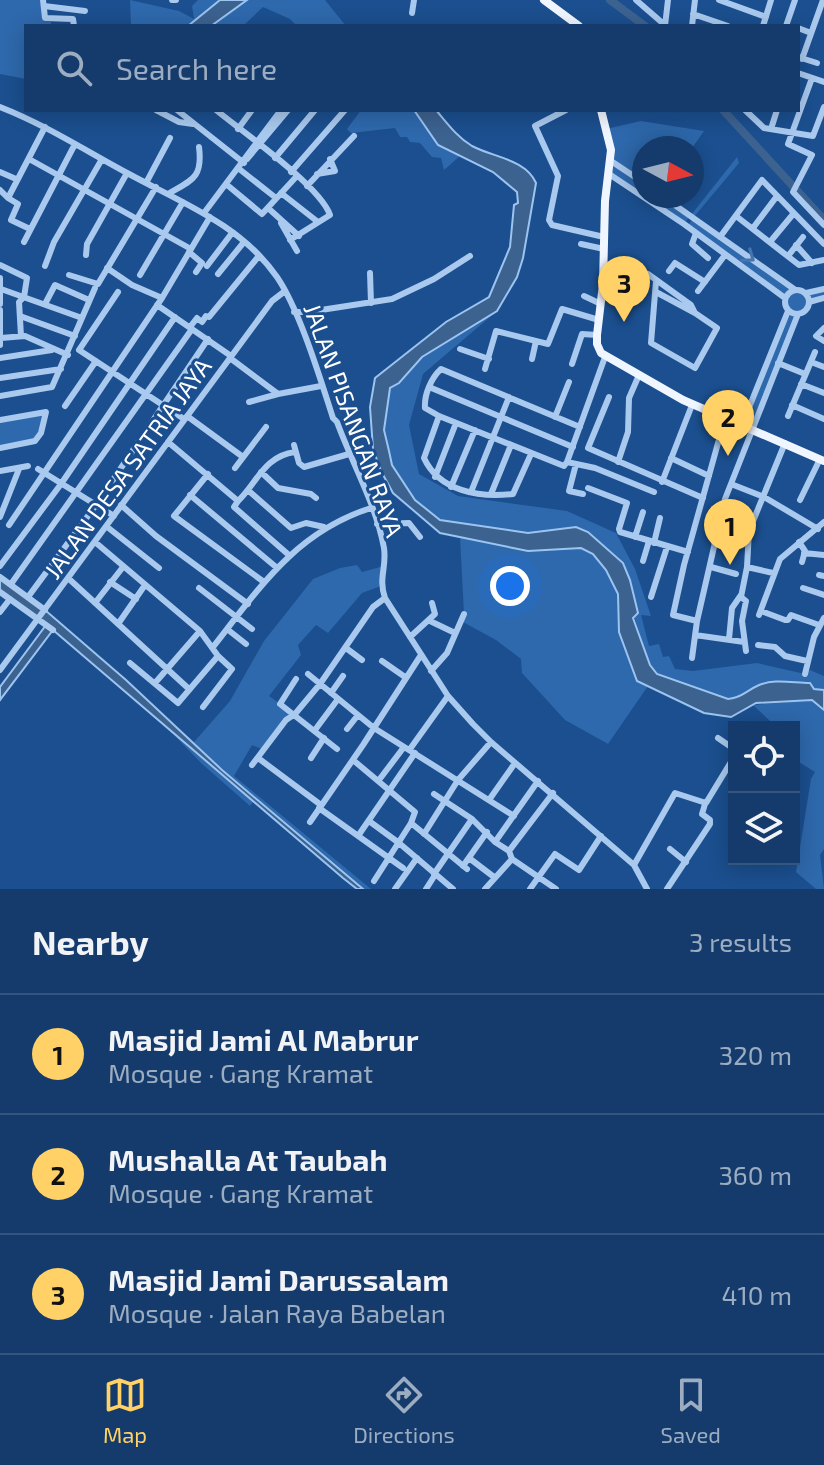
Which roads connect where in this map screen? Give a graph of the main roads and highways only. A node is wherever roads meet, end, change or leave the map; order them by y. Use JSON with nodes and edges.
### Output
{"nodes":[{"id":1,"x":548,"y":1,"type":"edge"},
{"id":2,"x":577,"y":24,"type":"edge"},
{"id":3,"x":602,"y":112,"type":"edge"},
{"id":4,"x":822,"y":460,"type":"edge"}],
"edges":[{"from":1,"to":2,"type":"main road"},
{"from":3,"to":4,"type":"main road"}]}
